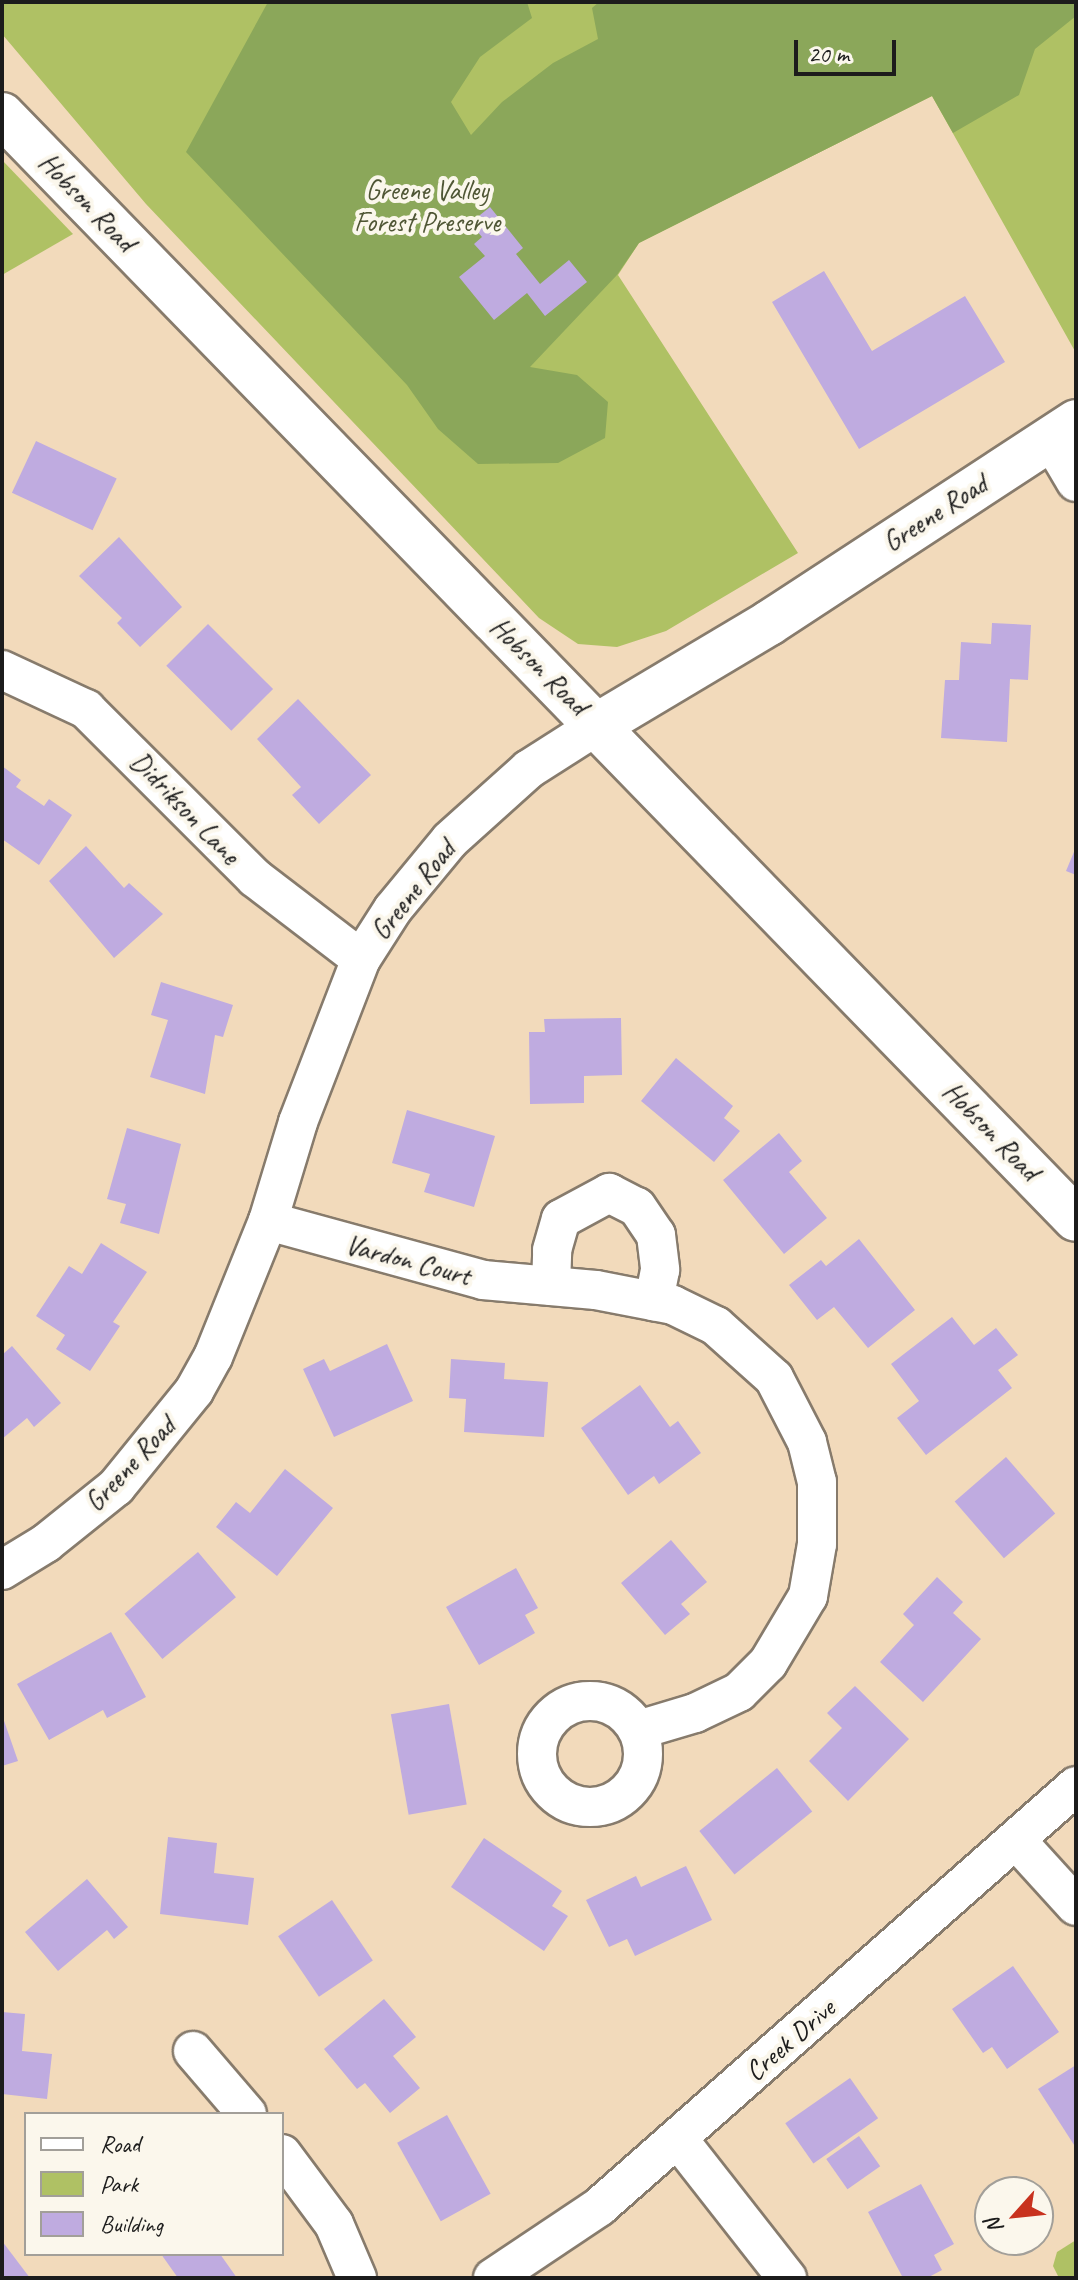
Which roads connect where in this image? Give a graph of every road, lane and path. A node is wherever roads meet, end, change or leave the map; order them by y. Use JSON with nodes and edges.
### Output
{"nodes":[{"id":1,"x":2,"y":115,"type":"edge"},
{"id":2,"x":1063,"y":430,"type":"edge"},
{"id":3,"x":1076,"y":482,"type":"edge"},
{"id":4,"x":2,"y":670,"type":"edge"},
{"id":5,"x":598,"y":725,"type":"junction"},
{"id":6,"x":361,"y":959,"type":"junction"},
{"id":7,"x":1076,"y":1219,"type":"edge"},
{"id":8,"x":268,"y":1221,"type":"junction"},
{"id":9,"x":551,"y":1286,"type":"junction"},
{"id":10,"x":654,"y":1301,"type":"junction"},
{"id":11,"x":2,"y":1570,"type":"edge"},
{"id":12,"x":638,"y":1730,"type":"dead end"},
{"id":13,"x":1076,"y":1786,"type":"edge"},
{"id":14,"x":1016,"y":1840,"type":"junction"},
{"id":15,"x":1076,"y":1906,"type":"edge"},
{"id":16,"x":193,"y":2051,"type":"dead end"},
{"id":17,"x":245,"y":2112,"type":"edge"},
{"id":18,"x":678,"y":2139,"type":"junction"},
{"id":19,"x":284,"y":2157,"type":"edge"},
{"id":20,"x":357,"y":2278,"type":"edge"},
{"id":21,"x":493,"y":2278,"type":"edge"},
{"id":22,"x":787,"y":2278,"type":"edge"}],
"edges":[{"from":1,"to":5,"type":"main road","name":"Hobson Road"},
{"from":2,"to":3,"type":"street"},
{"from":2,"to":5,"type":"main road","name":"Greene Road"},
{"from":4,"to":6,"type":"street","name":"Didrikson Lane"},
{"from":5,"to":6,"type":"street","name":"Greene Road"},
{"from":5,"to":7,"type":"main road","name":"Hobson Road"},
{"from":6,"to":8,"type":"street","name":"Greene Road"},
{"from":8,"to":9,"type":"street","name":"Vardon Court"},
{"from":8,"to":11,"type":"street","name":"Greene Road"},
{"from":9,"to":10,"type":"street","name":"Vardon Court"},
{"from":9,"to":10,"type":"street"},
{"from":10,"to":12,"type":"street","name":"Vardon Court"},
{"from":13,"to":14,"type":"street","name":"Creek Drive"},
{"from":14,"to":15,"type":"street"},
{"from":14,"to":18,"type":"street","name":"Creek Drive"},
{"from":16,"to":17,"type":"street"},
{"from":18,"to":21,"type":"street","name":"Creek Drive"},
{"from":18,"to":22,"type":"street"},
{"from":19,"to":20,"type":"street"}]}
